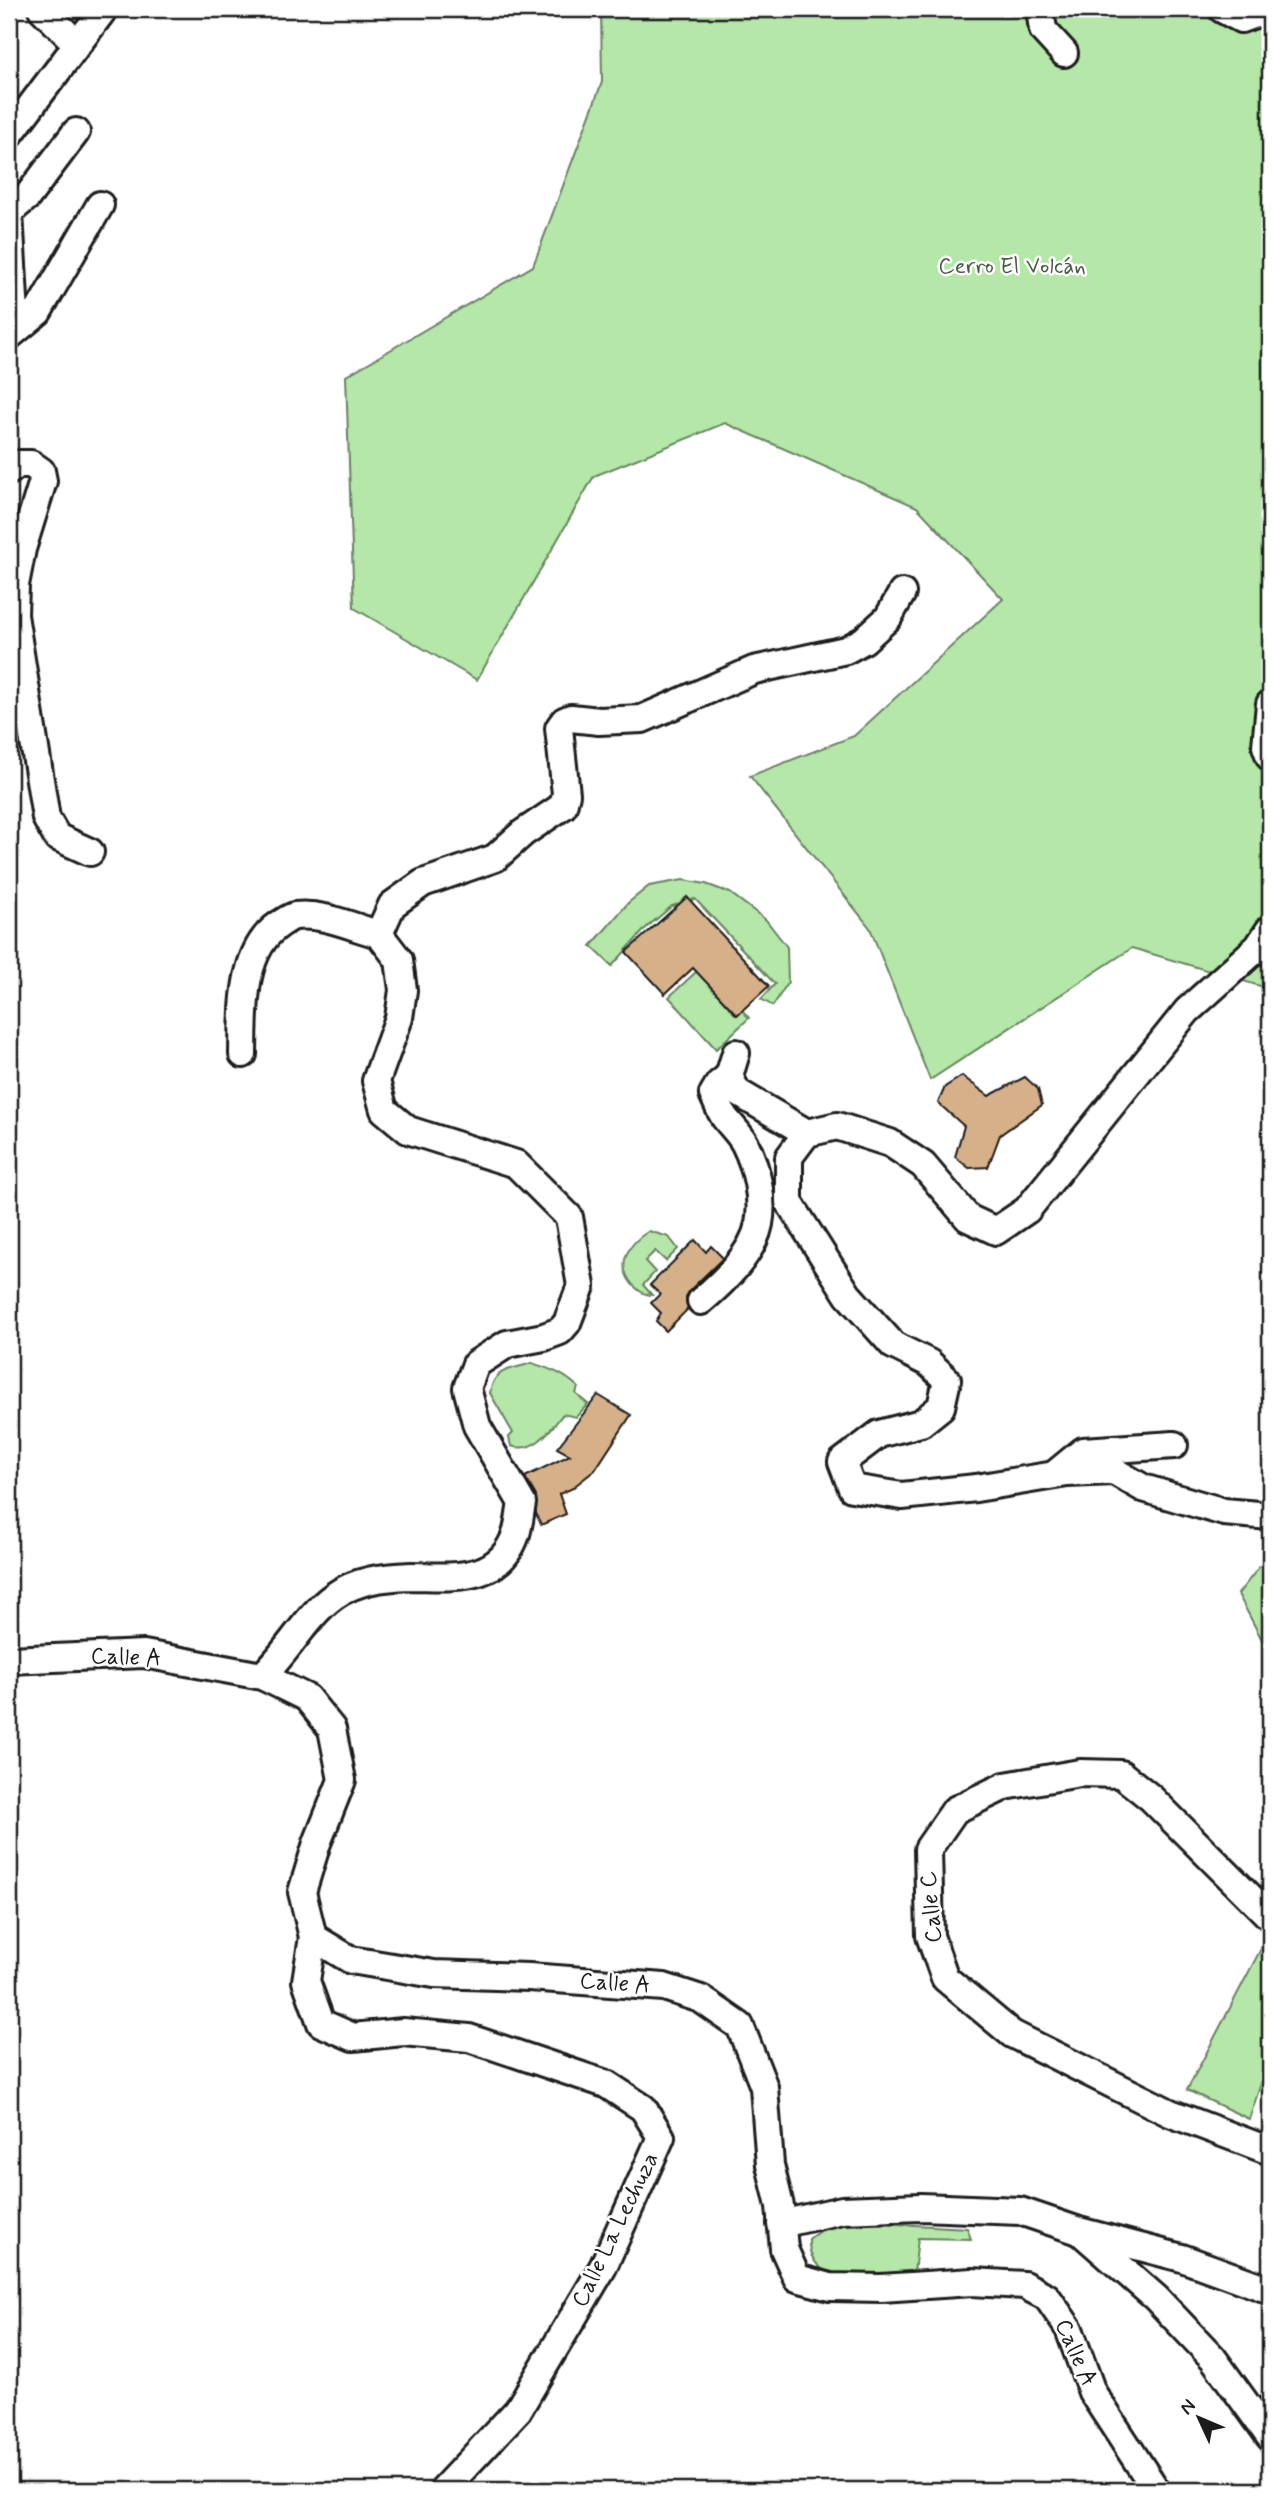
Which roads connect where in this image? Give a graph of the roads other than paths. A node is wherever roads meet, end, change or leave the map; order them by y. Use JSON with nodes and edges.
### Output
{"nodes":[{"id":1,"x":42,"y":9,"type":"edge"},
{"id":2,"x":104,"y":9,"type":"edge"},
{"id":3,"x":1040,"y":9,"type":"edge"},
{"id":4,"x":1222,"y":9,"type":"edge"},
{"id":5,"x":1268,"y":9,"type":"edge"},
{"id":6,"x":77,"y":44,"type":"junction"},
{"id":7,"x":1064,"y":53,"type":"dead end"},
{"id":8,"x":76,"y":132,"type":"dead end"},
{"id":9,"x":9,"y":135,"type":"edge"},
{"id":10,"x":100,"y":205,"type":"dead end"},
{"id":11,"x":9,"y":213,"type":"edge"},
{"id":12,"x":9,"y":333,"type":"edge"},
{"id":13,"x":9,"y":471,"type":"edge"},
{"id":14,"x":902,"y":593,"type":"dead end"},
{"id":15,"x":1270,"y":704,"type":"edge"},
{"id":16,"x":1270,"y":757,"type":"edge"},
{"id":17,"x":90,"y":852,"type":"dead end"},
{"id":18,"x":1270,"y":929,"type":"edge"},
{"id":19,"x":379,"y":934,"type":"junction"},
{"id":20,"x":243,"y":1054,"type":"dead end"},
{"id":21,"x":807,"y":1133,"type":"junction"},
{"id":22,"x":701,"y":1301,"type":"dead end"},
{"id":23,"x":1174,"y":1445,"type":"dead end"},
{"id":24,"x":1055,"y":1474,"type":"junction"},
{"id":25,"x":1270,"y":1516,"type":"edge"},
{"id":26,"x":9,"y":1660,"type":"edge"},
{"id":27,"x":262,"y":1676,"type":"junction"},
{"id":28,"x":1270,"y":1917,"type":"edge"},
{"id":29,"x":313,"y":1937,"type":"junction"},
{"id":30,"x":1270,"y":2151,"type":"edge"},
{"id":31,"x":781,"y":2224,"type":"junction"},
{"id":32,"x":1079,"y":2231,"type":"junction"},
{"id":33,"x":1270,"y":2290,"type":"edge"},
{"id":34,"x":1270,"y":2437,"type":"edge"},
{"id":35,"x":443,"y":2490,"type":"edge"},
{"id":36,"x":1156,"y":2490,"type":"edge"}],
"edges":[{"from":1,"to":6,"type":"street"},
{"from":2,"to":6,"type":"street"},
{"from":3,"to":7,"type":"street"},
{"from":4,"to":5,"type":"street"},
{"from":6,"to":9,"type":"street"},
{"from":8,"to":11,"type":"street"},
{"from":10,"to":12,"type":"street"},
{"from":11,"to":12,"type":"street"},
{"from":13,"to":17,"type":"street"},
{"from":14,"to":19,"type":"street"},
{"from":15,"to":16,"type":"street"},
{"from":18,"to":21,"type":"street"},
{"from":19,"to":20,"type":"street"},
{"from":19,"to":27,"type":"street"},
{"from":21,"to":22,"type":"street"},
{"from":21,"to":24,"type":"street"},
{"from":23,"to":24,"type":"street"},
{"from":24,"to":25,"type":"street"},
{"from":26,"to":27,"type":"street","name":"Calle A"},
{"from":27,"to":29,"type":"street","name":"Calle A"},
{"from":28,"to":30,"type":"street","name":"Calle C"},
{"from":29,"to":31,"type":"street","name":"Calle A"},
{"from":29,"to":35,"type":"street","name":"Calle La Lechuza"},
{"from":31,"to":32,"type":"street"},
{"from":31,"to":36,"type":"street","name":"Calle A"},
{"from":32,"to":33,"type":"street"},
{"from":32,"to":34,"type":"street"}]}
